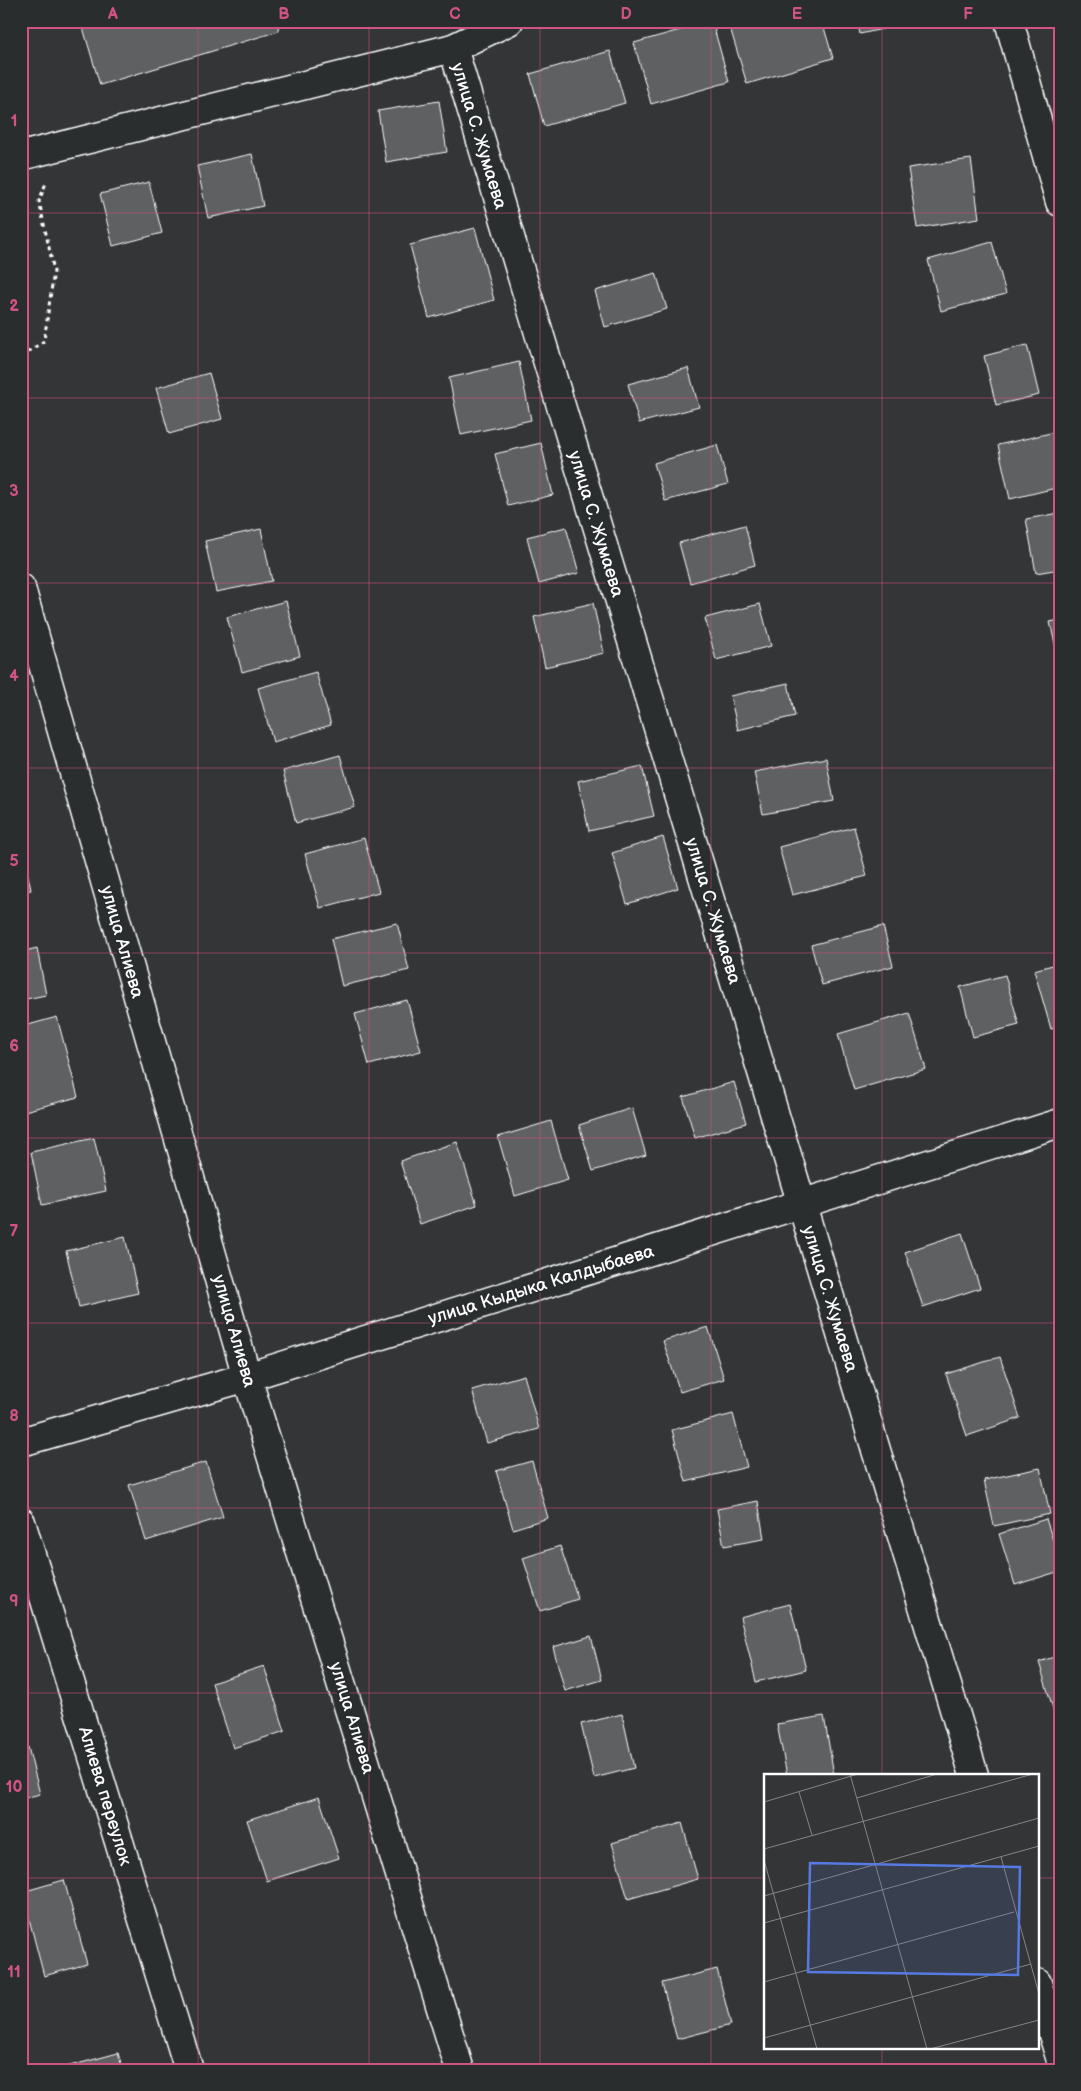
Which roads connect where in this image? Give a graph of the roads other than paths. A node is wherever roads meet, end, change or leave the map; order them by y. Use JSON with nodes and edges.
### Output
{"nodes":[{"id":1,"x":509,"y":21,"type":"edge"},
{"id":2,"x":1009,"y":21,"type":"edge"},
{"id":3,"x":453,"y":48,"type":"junction"},
{"id":4,"x":21,"y":156,"type":"edge"},
{"id":5,"x":1060,"y":202,"type":"edge"},
{"id":6,"x":21,"y":588,"type":"edge"},
{"id":7,"x":1060,"y":1123,"type":"edge"},
{"id":8,"x":802,"y":1205,"type":"junction"},
{"id":9,"x":247,"y":1376,"type":"junction"},
{"id":10,"x":21,"y":1442,"type":"edge"},
{"id":11,"x":21,"y":1522,"type":"edge"},
{"id":12,"x":974,"y":1774,"type":"edge"},
{"id":13,"x":1038,"y":1985,"type":"edge"},
{"id":14,"x":1060,"y":2057,"type":"edge"},
{"id":15,"x":189,"y":2070,"type":"edge"},
{"id":16,"x":460,"y":2070,"type":"edge"}],
"edges":[{"from":1,"to":3,"type":"street"},
{"from":2,"to":5,"type":"street"},
{"from":3,"to":4,"type":"street"},
{"from":3,"to":8,"type":"street","name":"улица С. Жумаева"},
{"from":6,"to":9,"type":"street","name":"улица Алиева"},
{"from":7,"to":8,"type":"street","name":"улица Кыдыка Калдыбаева"},
{"from":8,"to":9,"type":"street","name":"улица Кыдыка Калдыбаева"},
{"from":8,"to":12,"type":"street","name":"улица С. Жумаева"},
{"from":9,"to":10,"type":"street","name":"улица Кыдыка Калдыбаева"},
{"from":9,"to":16,"type":"street","name":"улица Алиева"},
{"from":11,"to":15,"type":"street","name":"Алиева переулок"},
{"from":13,"to":14,"type":"street"}]}
